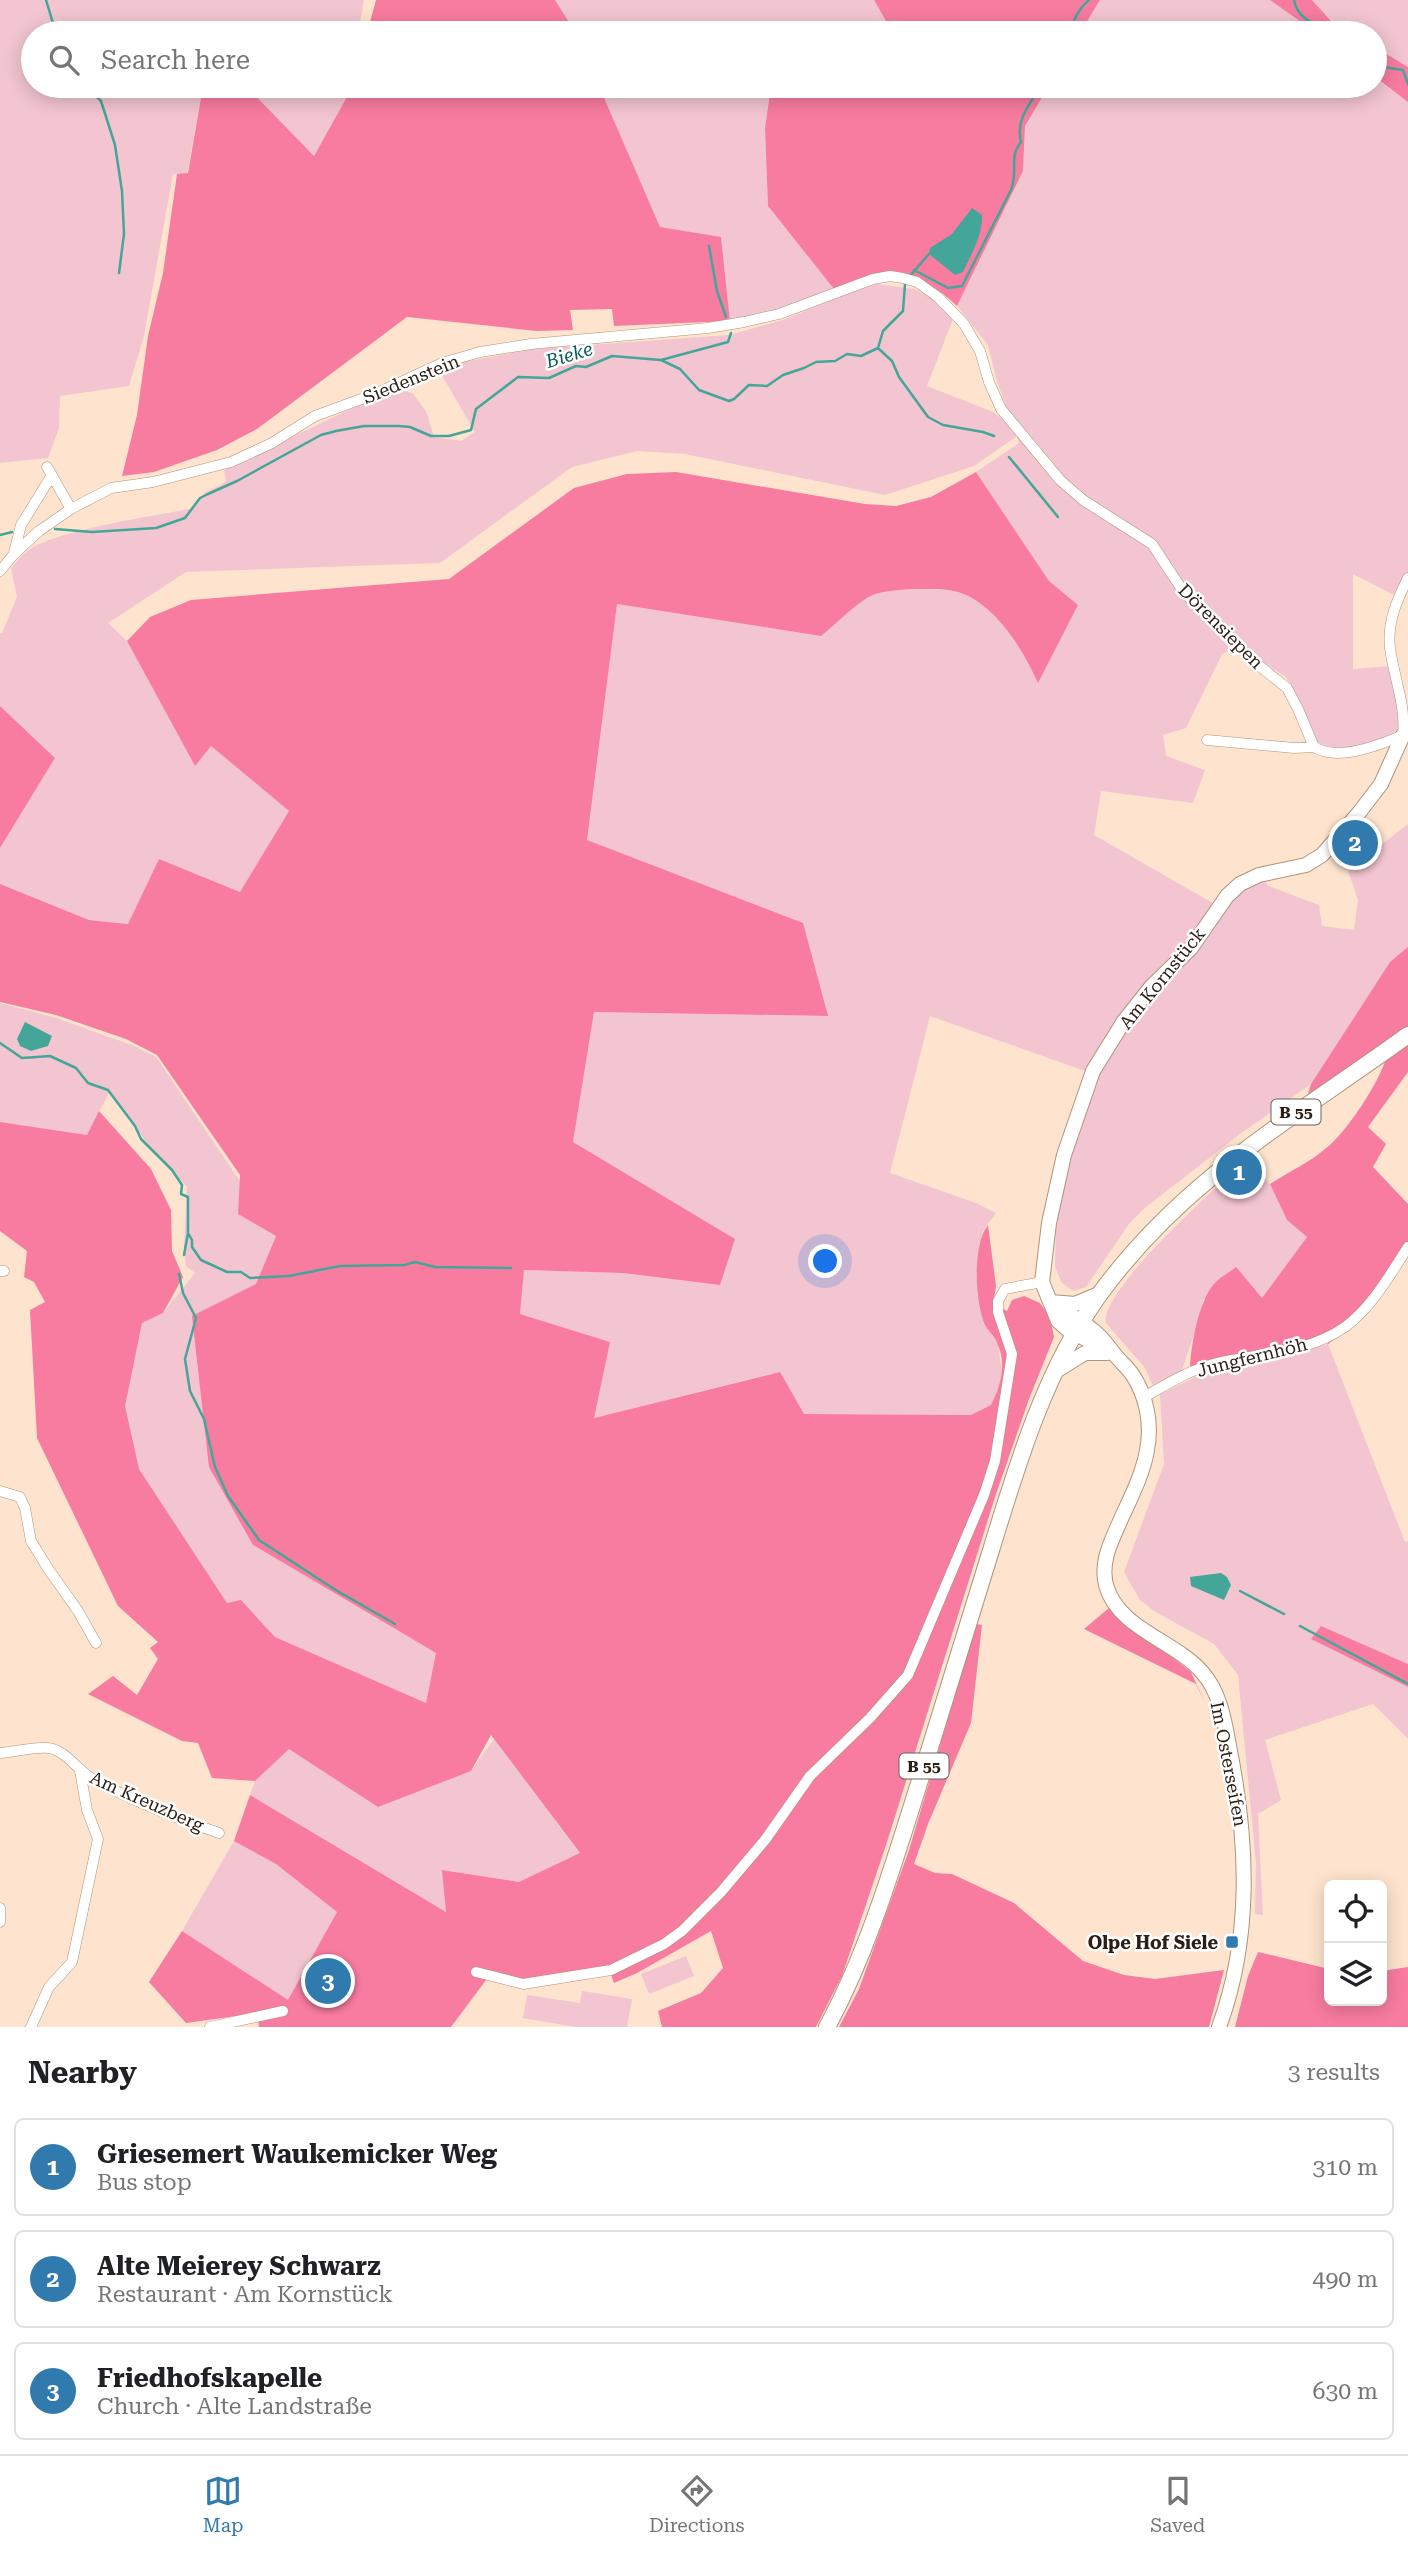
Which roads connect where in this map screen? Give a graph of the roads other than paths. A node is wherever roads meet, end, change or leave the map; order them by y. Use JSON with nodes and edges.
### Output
{"nodes":[{"id":1,"x":890,"y":276,"type":"joint"},
{"id":2,"x":71,"y":509,"type":"junction"},
{"id":3,"x":14,"y":554,"type":"junction"},
{"id":4,"x":0,"y":571,"type":"edge"},
{"id":5,"x":1408,"y":578,"type":"edge"},
{"id":6,"x":1403,"y":736,"type":"junction"},
{"id":7,"x":1207,"y":740,"type":"dead end"},
{"id":8,"x":1314,"y":747,"type":"junction"},
{"id":9,"x":1408,"y":1035,"type":"edge"},
{"id":10,"x":1408,"y":1247,"type":"edge"},
{"id":11,"x":1042,"y":1282,"type":"junction"},
{"id":12,"x":1099,"y":1294,"type":"junction"},
{"id":13,"x":1050,"y":1302,"type":"junction"},
{"id":14,"x":1078,"y":1328,"type":"junction"},
{"id":15,"x":1115,"y":1355,"type":"junction"},
{"id":16,"x":1056,"y":1371,"type":"junction"},
{"id":17,"x":1144,"y":1397,"type":"junction"},
{"id":18,"x":0,"y":1491,"type":"edge"},
{"id":19,"x":96,"y":1643,"type":"dead end"},
{"id":20,"x":0,"y":1753,"type":"edge"},
{"id":21,"x":80,"y":1771,"type":"junction"},
{"id":22,"x":219,"y":1833,"type":"dead end"},
{"id":23,"x":0,"y":1908,"type":"edge"},
{"id":24,"x":0,"y":1922,"type":"edge"},
{"id":25,"x":476,"y":1972,"type":"dead end"},
{"id":26,"x":283,"y":2011,"type":"dead end"},
{"id":27,"x":31,"y":2027,"type":"edge"},
{"id":28,"x":210,"y":2027,"type":"edge"},
{"id":29,"x":827,"y":2027,"type":"edge"},
{"id":30,"x":1219,"y":2027,"type":"edge"}],
"edges":[{"from":1,"to":2,"type":"street","name":"Siedenstein"},
{"from":1,"to":8,"type":"street","name":"Dörensiepen"},
{"from":2,"to":3,"type":"street","name":"Siedenstein"},
{"from":2,"to":3,"type":"street"},
{"from":3,"to":4,"type":"street","name":"Siedenstein"},
{"from":5,"to":6,"type":"street"},
{"from":6,"to":8,"type":"street"},
{"from":6,"to":11,"type":"street","name":"Am Kornstück"},
{"from":7,"to":8,"type":"street"},
{"from":9,"to":12,"type":"main road","number":"B 55"},
{"from":10,"to":17,"type":"street","name":"Jungfernhöh"},
{"from":11,"to":13,"type":"street","name":"Am Kornstück"},
{"from":11,"to":25,"type":"street"},
{"from":12,"to":13,"type":"street"},
{"from":12,"to":14,"type":"main road","number":"B 55"},
{"from":13,"to":14,"type":"street","name":"Am Kornstück"},
{"from":14,"to":15,"type":"street","name":"Im Osterseifen"},
{"from":14,"to":16,"type":"main road","number":"B 55"},
{"from":15,"to":16,"type":"street"},
{"from":15,"to":17,"type":"street","name":"Im Osterseifen"},
{"from":16,"to":29,"type":"main road","number":"B 55"},
{"from":17,"to":30,"type":"street","name":"Im Osterseifen"},
{"from":18,"to":19,"type":"street"},
{"from":20,"to":21,"type":"street","name":"Am Kreuzberg"},
{"from":21,"to":22,"type":"street","name":"Am Kreuzberg"},
{"from":21,"to":27,"type":"street"},
{"from":23,"to":24,"type":"street"},
{"from":26,"to":28,"type":"street"}]}
